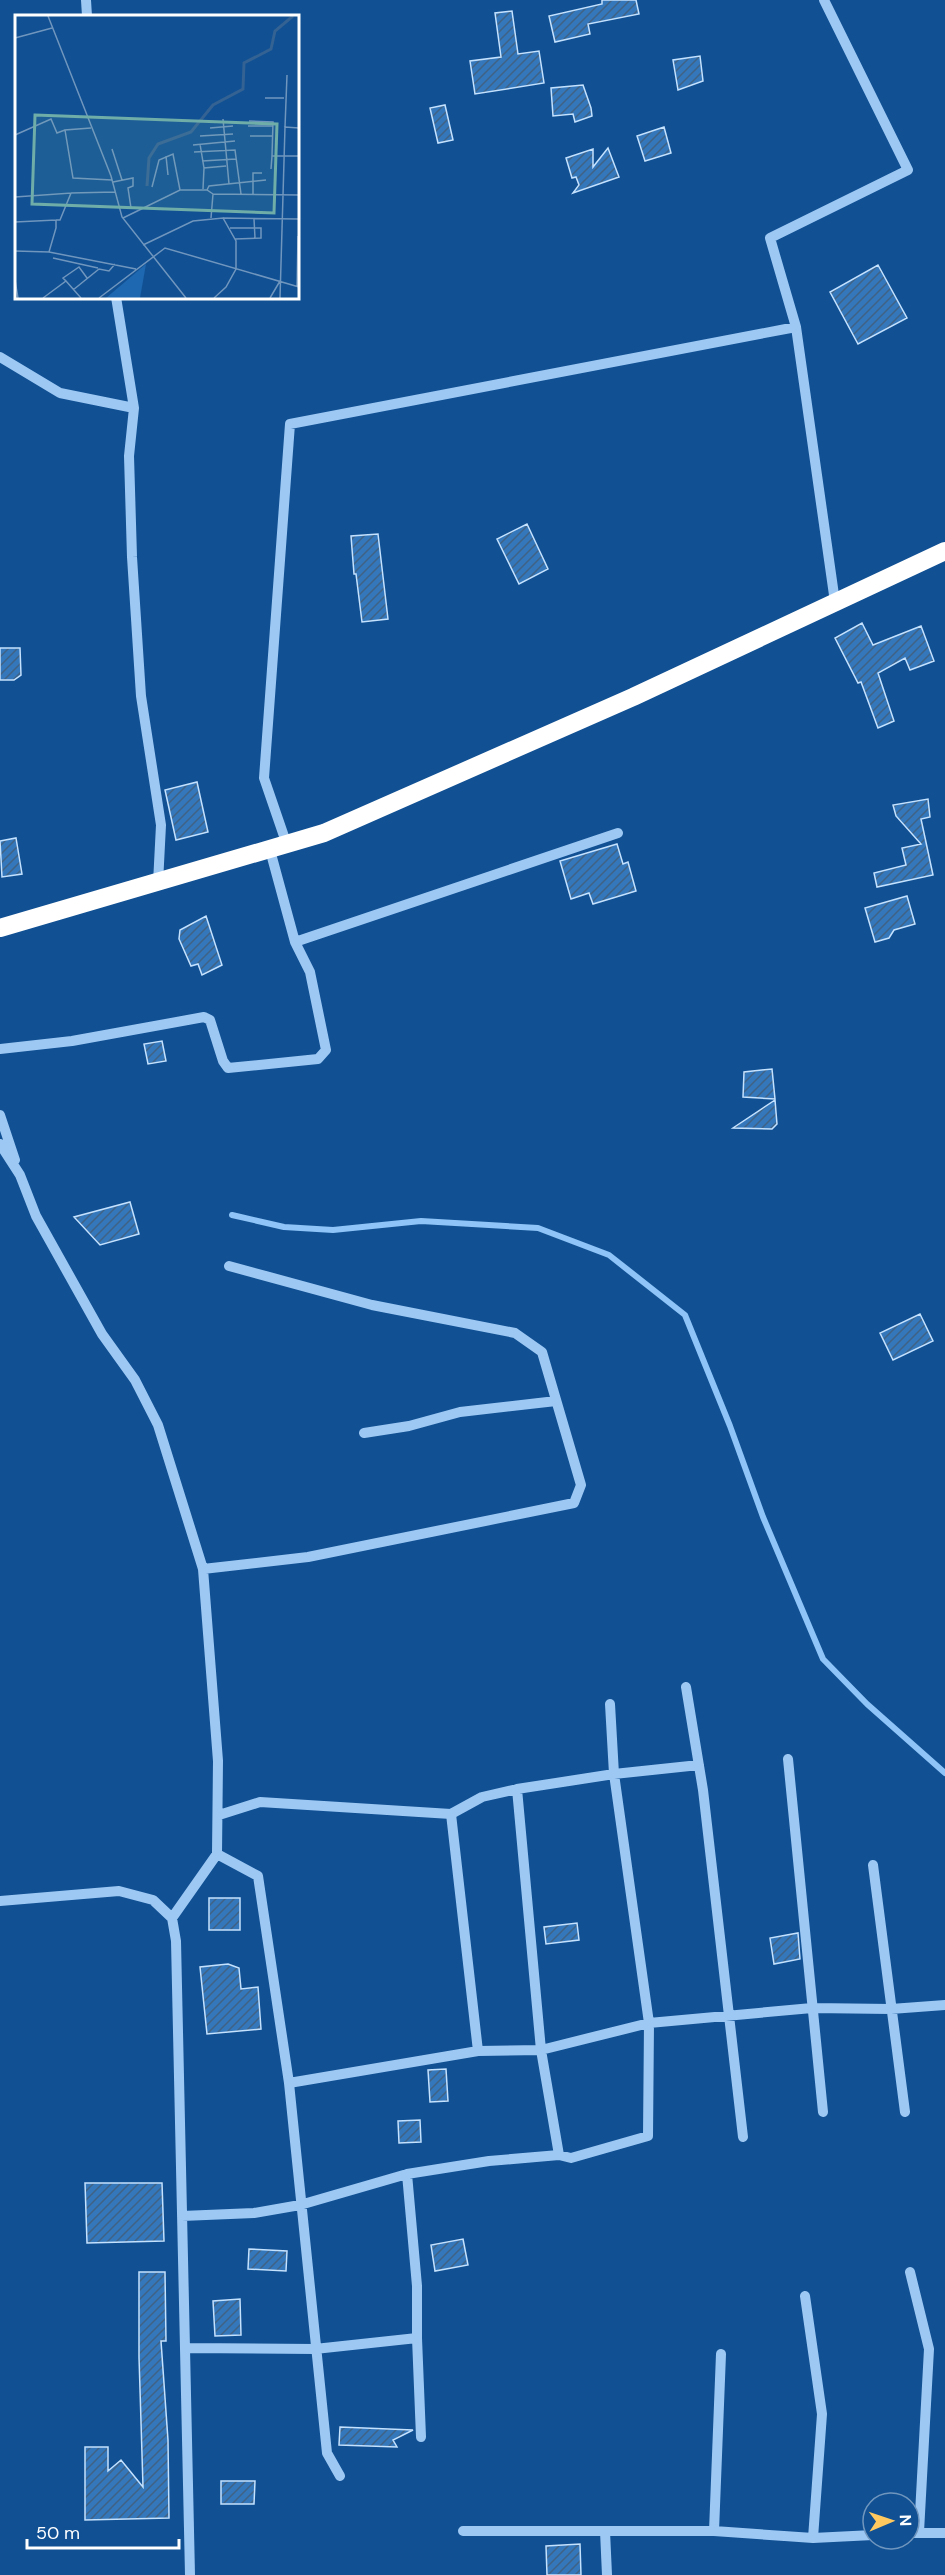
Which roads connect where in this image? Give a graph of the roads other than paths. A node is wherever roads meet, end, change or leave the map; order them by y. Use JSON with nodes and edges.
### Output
{"nodes":[{"id":1,"x":86,"y":0,"type":"edge"},
{"id":2,"x":824,"y":0,"type":"edge"},
{"id":3,"x":87,"y":15,"type":"edge"},
{"id":4,"x":116,"y":298,"type":"edge"},
{"id":5,"x":796,"y":327,"type":"junction"},
{"id":6,"x":0,"y":357,"type":"edge"},
{"id":7,"x":134,"y":408,"type":"junction"},
{"id":8,"x":945,"y":551,"type":"edge"},
{"id":9,"x":835,"y":602,"type":"junction"},
{"id":10,"x":618,"y":833,"type":"dead end"},
{"id":11,"x":278,"y":847,"type":"junction"},
{"id":12,"x":158,"y":883,"type":"junction"},
{"id":13,"x":0,"y":928,"type":"edge"},
{"id":14,"x":295,"y":942,"type":"junction"},
{"id":15,"x":0,"y":1049,"type":"edge"},
{"id":16,"x":0,"y":1115,"type":"edge"},
{"id":17,"x":0,"y":1144,"type":"edge"},
{"id":18,"x":20,"y":1175,"type":"junction"},
{"id":19,"x":228,"y":1266,"type":"dead end"},
{"id":20,"x":556,"y":1401,"type":"junction"},
{"id":21,"x":364,"y":1433,"type":"dead end"},
{"id":22,"x":203,"y":1569,"type":"junction"},
{"id":23,"x":686,"y":1687,"type":"dead end"},
{"id":24,"x":610,"y":1704,"type":"dead end"},
{"id":25,"x":788,"y":1760,"type":"dead end"},
{"id":26,"x":699,"y":1765,"type":"junction"},
{"id":27,"x":614,"y":1774,"type":"junction"},
{"id":28,"x":517,"y":1789,"type":"junction"},
{"id":29,"x":451,"y":1814,"type":"junction"},
{"id":30,"x":219,"y":1815,"type":"junction"},
{"id":31,"x":217,"y":1854,"type":"junction"},
{"id":32,"x":873,"y":1866,"type":"dead end"},
{"id":33,"x":0,"y":1901,"type":"edge"},
{"id":34,"x":172,"y":1918,"type":"junction"},
{"id":35,"x":945,"y":2005,"type":"edge"},
{"id":36,"x":812,"y":2008,"type":"junction"},
{"id":37,"x":891,"y":2009,"type":"junction"},
{"id":38,"x":729,"y":2016,"type":"junction"},
{"id":39,"x":649,"y":2023,"type":"junction"},
{"id":40,"x":541,"y":2050,"type":"junction"},
{"id":41,"x":478,"y":2051,"type":"junction"},
{"id":42,"x":290,"y":2083,"type":"junction"},
{"id":43,"x":823,"y":2112,"type":"dead end"},
{"id":44,"x":905,"y":2112,"type":"dead end"},
{"id":45,"x":743,"y":2137,"type":"dead end"},
{"id":46,"x":559,"y":2155,"type":"junction"},
{"id":47,"x":407,"y":2174,"type":"junction"},
{"id":48,"x":300,"y":2205,"type":"junction"},
{"id":49,"x":182,"y":2216,"type":"junction"},
{"id":50,"x":910,"y":2272,"type":"dead end"},
{"id":51,"x":805,"y":2296,"type":"dead end"},
{"id":52,"x":417,"y":2338,"type":"junction"},
{"id":53,"x":185,"y":2348,"type":"junction"},
{"id":54,"x":315,"y":2349,"type":"junction"},
{"id":55,"x":721,"y":2354,"type":"dead end"},
{"id":56,"x":421,"y":2437,"type":"dead end"},
{"id":57,"x":340,"y":2476,"type":"dead end"},
{"id":58,"x":917,"y":2491,"type":"edge"},
{"id":59,"x":463,"y":2531,"type":"dead end"},
{"id":60,"x":605,"y":2531,"type":"junction"},
{"id":61,"x":714,"y":2531,"type":"junction"},
{"id":62,"x":921,"y":2533,"type":"edge"},
{"id":63,"x":945,"y":2533,"type":"edge"},
{"id":64,"x":861,"y":2536,"type":"edge"},
{"id":65,"x":813,"y":2538,"type":"junction"},
{"id":66,"x":190,"y":2575,"type":"edge"},
{"id":67,"x":607,"y":2575,"type":"edge"}],
"edges":[{"from":1,"to":3,"type":"street"},
{"from":2,"to":5,"type":"street"},
{"from":4,"to":7,"type":"street"},
{"from":5,"to":9,"type":"street"},
{"from":5,"to":11,"type":"street"},
{"from":6,"to":7,"type":"street"},
{"from":7,"to":12,"type":"street"},
{"from":8,"to":9,"type":"highway"},
{"from":9,"to":11,"type":"highway"},
{"from":10,"to":14,"type":"street"},
{"from":11,"to":12,"type":"highway"},
{"from":11,"to":14,"type":"street"},
{"from":12,"to":13,"type":"highway"},
{"from":14,"to":15,"type":"street"},
{"from":16,"to":18,"type":"street"},
{"from":17,"to":18,"type":"street"},
{"from":18,"to":22,"type":"street"},
{"from":19,"to":20,"type":"street"},
{"from":20,"to":21,"type":"street"},
{"from":20,"to":22,"type":"street"},
{"from":22,"to":30,"type":"street"},
{"from":23,"to":26,"type":"street"},
{"from":24,"to":27,"type":"street"},
{"from":25,"to":36,"type":"street"},
{"from":26,"to":27,"type":"street"},
{"from":26,"to":38,"type":"street"},
{"from":27,"to":28,"type":"street"},
{"from":27,"to":39,"type":"street"},
{"from":28,"to":29,"type":"street"},
{"from":28,"to":40,"type":"street"},
{"from":29,"to":30,"type":"street"},
{"from":29,"to":41,"type":"street"},
{"from":30,"to":31,"type":"street"},
{"from":31,"to":34,"type":"street"},
{"from":31,"to":42,"type":"street"},
{"from":32,"to":37,"type":"street"},
{"from":33,"to":34,"type":"street"},
{"from":34,"to":49,"type":"street"},
{"from":35,"to":37,"type":"street"},
{"from":36,"to":37,"type":"street"},
{"from":36,"to":38,"type":"street"},
{"from":36,"to":43,"type":"street"},
{"from":37,"to":44,"type":"street"},
{"from":38,"to":39,"type":"street"},
{"from":38,"to":45,"type":"street"},
{"from":39,"to":40,"type":"street"},
{"from":39,"to":46,"type":"street"},
{"from":40,"to":41,"type":"street"},
{"from":40,"to":46,"type":"street"},
{"from":41,"to":42,"type":"street"},
{"from":42,"to":48,"type":"street"},
{"from":46,"to":47,"type":"street"},
{"from":47,"to":48,"type":"street"},
{"from":47,"to":52,"type":"street"},
{"from":48,"to":49,"type":"street"},
{"from":48,"to":54,"type":"street"},
{"from":49,"to":53,"type":"street"},
{"from":50,"to":58,"type":"street"},
{"from":51,"to":65,"type":"street"},
{"from":52,"to":54,"type":"street"},
{"from":52,"to":56,"type":"street"},
{"from":53,"to":54,"type":"street"},
{"from":53,"to":66,"type":"street"},
{"from":54,"to":57,"type":"street"},
{"from":55,"to":61,"type":"street"},
{"from":59,"to":60,"type":"street"},
{"from":60,"to":61,"type":"street"},
{"from":60,"to":67,"type":"street"},
{"from":61,"to":65,"type":"street"},
{"from":62,"to":63,"type":"street"},
{"from":64,"to":65,"type":"street"}]}
